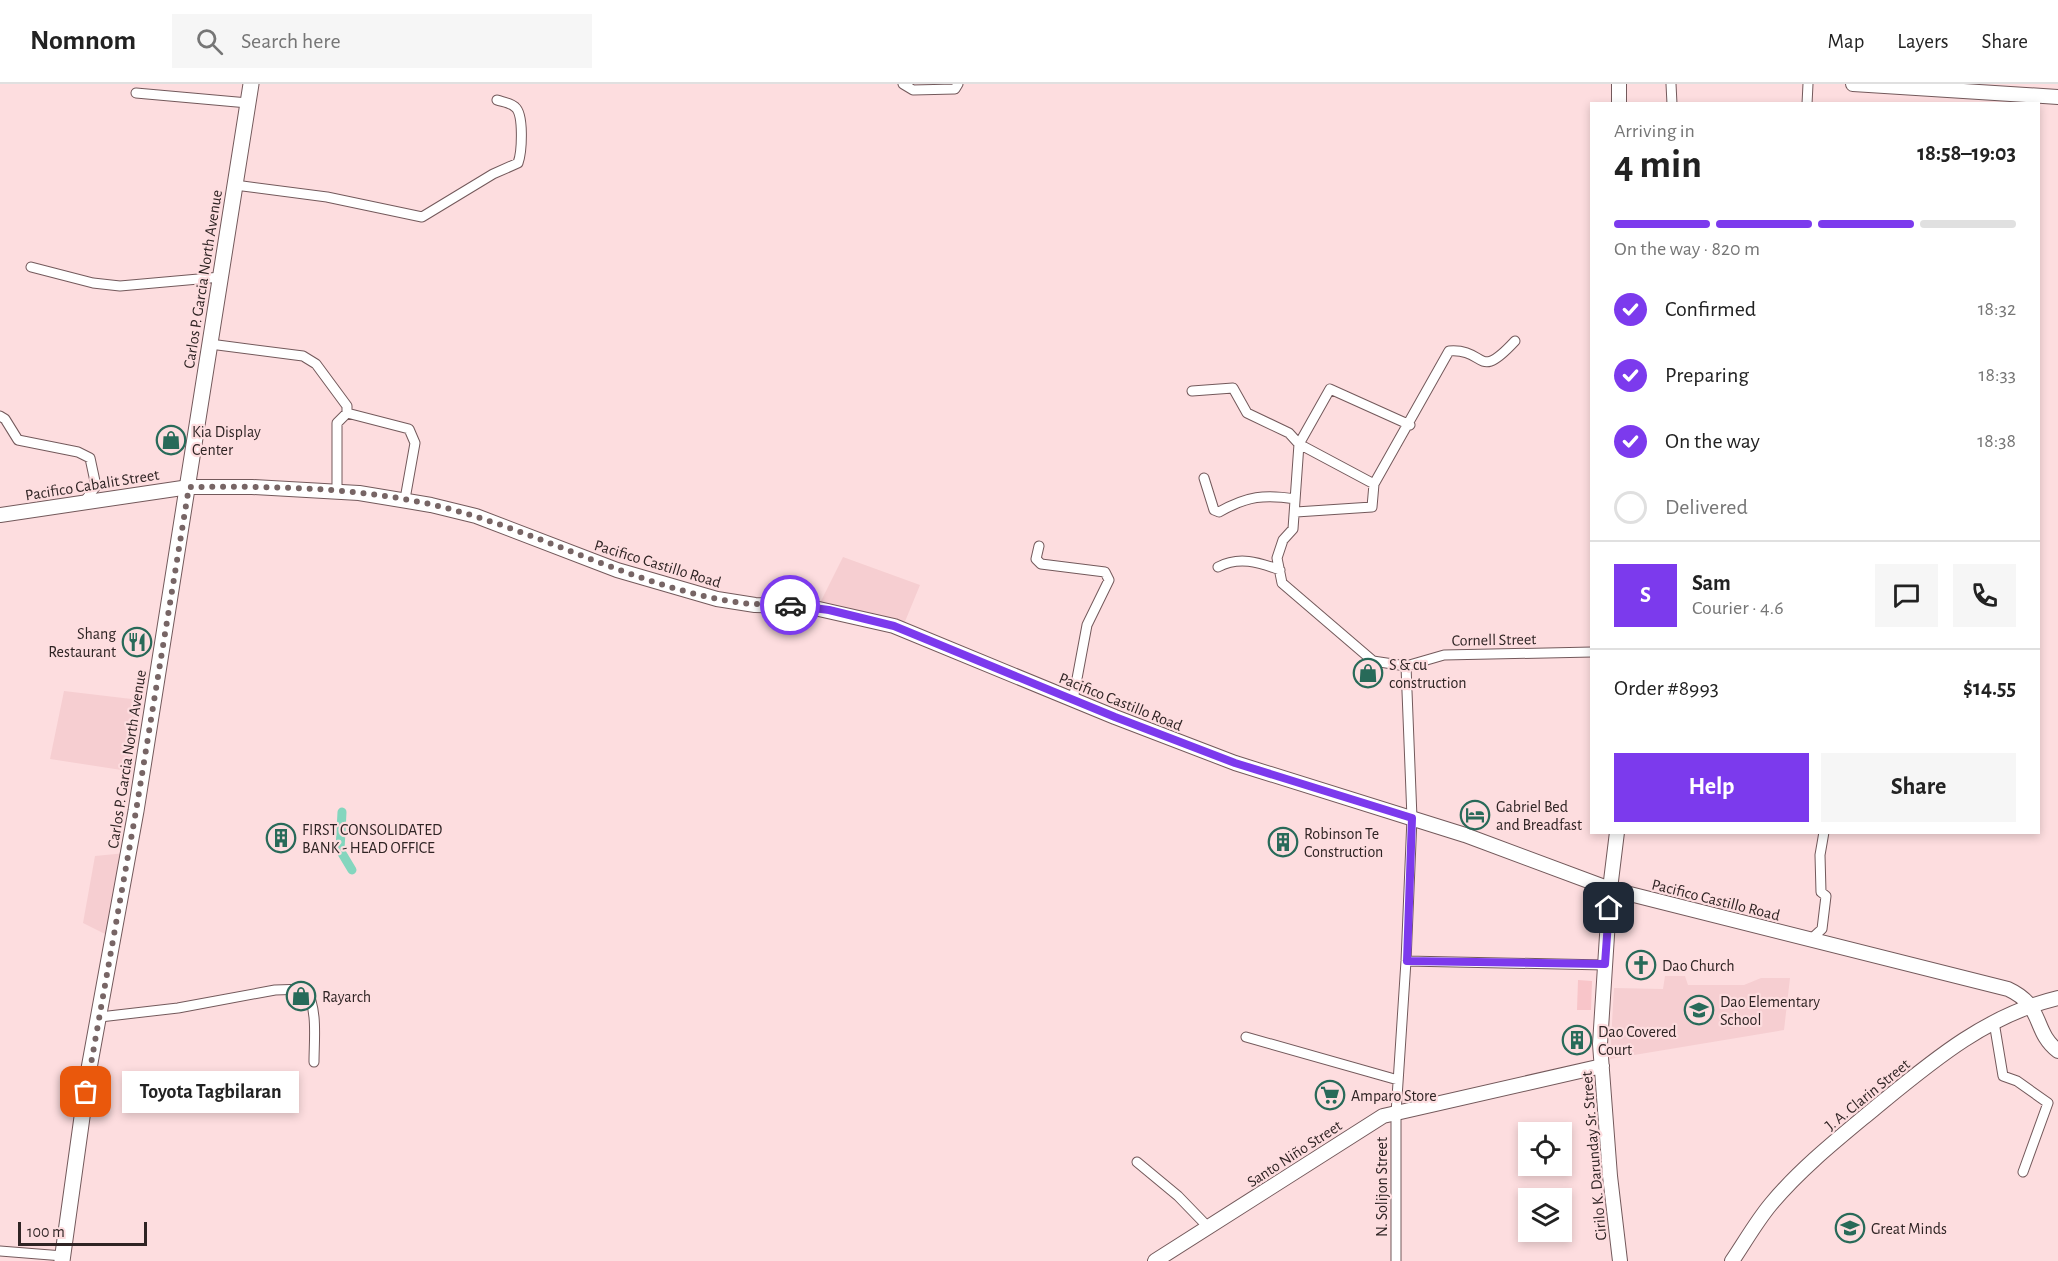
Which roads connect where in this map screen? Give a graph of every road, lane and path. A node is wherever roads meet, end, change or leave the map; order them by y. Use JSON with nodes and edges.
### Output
{"nodes":[{"id":1,"x":251,"y":84,"type":"edge"},
{"id":2,"x":903,"y":84,"type":"edge"},
{"id":3,"x":958,"y":84,"type":"edge"},
{"id":4,"x":1620,"y":84,"type":"edge"},
{"id":5,"x":1671,"y":84,"type":"edge"},
{"id":6,"x":1808,"y":84,"type":"edge"},
{"id":7,"x":1853,"y":84,"type":"edge"},
{"id":8,"x":136,"y":93,"type":"dead end"},
{"id":9,"x":2058,"y":97,"type":"edge"},
{"id":10,"x":1993,"y":98,"type":"edge"},
{"id":11,"x":497,"y":100,"type":"dead end"},
{"id":12,"x":1619,"y":102,"type":"edge"},
{"id":13,"x":1672,"y":102,"type":"edge"},
{"id":14,"x":1807,"y":102,"type":"edge"},
{"id":15,"x":248,"y":103,"type":"junction"},
{"id":16,"x":235,"y":185,"type":"junction"},
{"id":17,"x":31,"y":267,"type":"dead end"},
{"id":18,"x":220,"y":277,"type":"junction"},
{"id":19,"x":1515,"y":341,"type":"dead end"},
{"id":20,"x":210,"y":344,"type":"junction"},
{"id":21,"x":1192,"y":391,"type":"dead end"},
{"id":22,"x":347,"y":413,"type":"junction"},
{"id":23,"x":0,"y":416,"type":"edge"},
{"id":24,"x":1410,"y":425,"type":"junction"},
{"id":25,"x":1299,"y":444,"type":"junction"},
{"id":26,"x":1204,"y":478,"type":"dead end"},
{"id":27,"x":1374,"y":484,"type":"junction"},
{"id":28,"x":189,"y":487,"type":"junction"},
{"id":29,"x":337,"y":492,"type":"junction"},
{"id":30,"x":405,"y":499,"type":"junction"},
{"id":31,"x":1295,"y":499,"type":"junction"},
{"id":32,"x":84,"y":502,"type":"junction"},
{"id":33,"x":1296,"y":512,"type":"junction"},
{"id":34,"x":0,"y":515,"type":"edge"},
{"id":35,"x":1039,"y":546,"type":"dead end"},
{"id":36,"x":1218,"y":567,"type":"dead end"},
{"id":37,"x":1280,"y":570,"type":"junction"},
{"id":38,"x":1590,"y":652,"type":"edge"},
{"id":39,"x":1406,"y":666,"type":"junction"},
{"id":40,"x":1073,"y":700,"type":"junction"},
{"id":41,"x":1412,"y":818,"type":"junction"},
{"id":42,"x":1617,"y":834,"type":"edge"},
{"id":43,"x":1824,"y":834,"type":"edge"},
{"id":44,"x":1610,"y":889,"type":"junction"},
{"id":45,"x":1810,"y":940,"type":"junction"},
{"id":46,"x":1407,"y":961,"type":"junction"},
{"id":47,"x":1605,"y":964,"type":"junction"},
{"id":48,"x":2058,"y":998,"type":"edge"},
{"id":49,"x":2031,"y":1004,"type":"junction"},
{"id":50,"x":100,"y":1017,"type":"junction"},
{"id":51,"x":1994,"y":1022,"type":"junction"},
{"id":52,"x":1246,"y":1037,"type":"dead end"},
{"id":53,"x":2058,"y":1051,"type":"edge"},
{"id":54,"x":314,"y":1062,"type":"dead end"},
{"id":55,"x":1602,"y":1066,"type":"junction"},
{"id":56,"x":1398,"y":1080,"type":"junction"},
{"id":57,"x":1396,"y":1113,"type":"junction"},
{"id":58,"x":1137,"y":1162,"type":"dead end"},
{"id":59,"x":2022,"y":1172,"type":"dead end"},
{"id":60,"x":1209,"y":1228,"type":"junction"},
{"id":61,"x":0,"y":1251,"type":"edge"},
{"id":62,"x":63,"y":1259,"type":"edge"},
{"id":63,"x":1155,"y":1261,"type":"edge"},
{"id":64,"x":1396,"y":1261,"type":"edge"},
{"id":65,"x":1620,"y":1261,"type":"edge"},
{"id":66,"x":1732,"y":1261,"type":"edge"}],
"edges":[{"from":1,"to":15,"type":"main road","name":"Carlos P. Garcia North Avenue"},
{"from":2,"to":3,"type":"street"},
{"from":4,"to":12,"type":"main road"},
{"from":5,"to":13,"type":"street"},
{"from":6,"to":14,"type":"street"},
{"from":7,"to":10,"type":"main road"},
{"from":8,"to":15,"type":"street"},
{"from":9,"to":10,"type":"main road"},
{"from":11,"to":16,"type":"street"},
{"from":15,"to":16,"type":"main road","name":"Carlos P. Garcia North Avenue"},
{"from":16,"to":18,"type":"main road","name":"Carlos P. Garcia North Avenue"},
{"from":17,"to":18,"type":"street"},
{"from":18,"to":20,"type":"main road","name":"Carlos P. Garcia North Avenue"},
{"from":19,"to":24,"type":"street"},
{"from":20,"to":22,"type":"street"},
{"from":20,"to":28,"type":"main road","name":"Carlos P. Garcia North Avenue"},
{"from":21,"to":25,"type":"street"},
{"from":22,"to":29,"type":"street"},
{"from":22,"to":30,"type":"street"},
{"from":23,"to":32,"type":"street"},
{"from":24,"to":25,"type":"street"},
{"from":24,"to":27,"type":"street"},
{"from":25,"to":27,"type":"street"},
{"from":25,"to":31,"type":"street"},
{"from":26,"to":31,"type":"street"},
{"from":27,"to":33,"type":"street"},
{"from":28,"to":29,"type":"main road","name":"Pacifico Castillo Road"},
{"from":28,"to":32,"type":"main road","name":"Pacifico Cabalit Street"},
{"from":28,"to":50,"type":"main road","name":"Carlos P. Garcia North Avenue"},
{"from":29,"to":30,"type":"main road","name":"Pacifico Castillo Road"},
{"from":30,"to":40,"type":"main road","name":"Pacifico Castillo Road"},
{"from":31,"to":33,"type":"street"},
{"from":32,"to":34,"type":"main road","name":"Pacifico Cabalit Street"},
{"from":33,"to":37,"type":"street"},
{"from":35,"to":40,"type":"street"},
{"from":36,"to":37,"type":"street"},
{"from":37,"to":39,"type":"street"},
{"from":38,"to":39,"type":"street","name":"Cornell Street"},
{"from":39,"to":41,"type":"street"},
{"from":40,"to":41,"type":"main road","name":"Pacifico Castillo Road"},
{"from":41,"to":44,"type":"main road","name":"Pacifico Castillo Road"},
{"from":41,"to":46,"type":"street","name":"N. Solijon Street"},
{"from":42,"to":44,"type":"main road","name":"Cirilo K. Darunday Sr. Street"},
{"from":43,"to":45,"type":"street"},
{"from":44,"to":45,"type":"main road","name":"Pacifico Castillo Road"},
{"from":44,"to":47,"type":"main road","name":"Cirilo K. Darunday Sr. Street"},
{"from":45,"to":49,"type":"main road","name":"Pacifico Castillo Road"},
{"from":46,"to":47,"type":"street"},
{"from":46,"to":56,"type":"street","name":"N. Solijon Street"},
{"from":47,"to":55,"type":"main road","name":"Cirilo K. Darunday Sr. Street"},
{"from":48,"to":49,"type":"main road","name":"J. A. Clarin Street"},
{"from":49,"to":51,"type":"main road","name":"J. A. Clarin Street"},
{"from":49,"to":53,"type":"main road"},
{"from":50,"to":54,"type":"street"},
{"from":50,"to":62,"type":"main road","name":"Carlos P. Garcia North Avenue"},
{"from":51,"to":59,"type":"street"},
{"from":51,"to":66,"type":"main road","name":"J. A. Clarin Street"},
{"from":52,"to":56,"type":"street"},
{"from":55,"to":57,"type":"main road","name":"Santo Niño Street"},
{"from":55,"to":65,"type":"main road","name":"Cirilo K. Darunday Sr. Street"},
{"from":56,"to":57,"type":"street","name":"N. Solijon Street"},
{"from":57,"to":60,"type":"main road","name":"Santo Niño Street"},
{"from":57,"to":64,"type":"street","name":"N. Solijon Street"},
{"from":58,"to":60,"type":"street"},
{"from":60,"to":63,"type":"main road","name":"Santo Niño Street"},
{"from":61,"to":62,"type":"street"}]}
